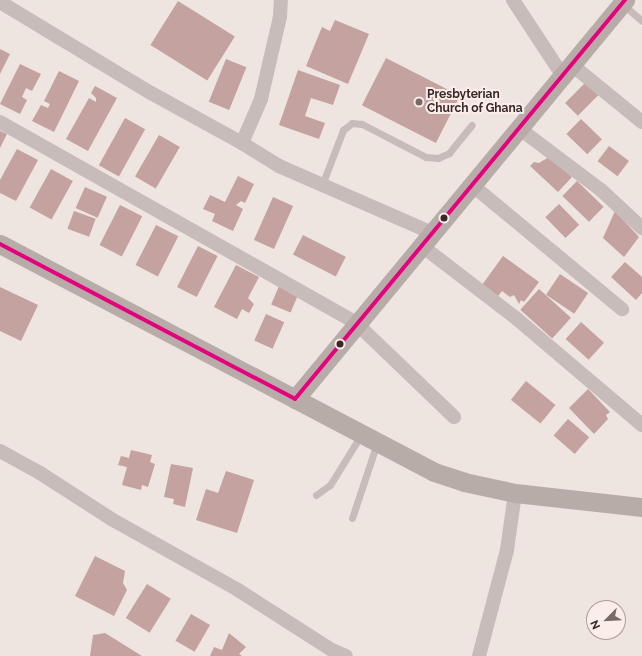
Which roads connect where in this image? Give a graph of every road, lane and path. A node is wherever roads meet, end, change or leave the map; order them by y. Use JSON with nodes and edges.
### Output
{"nodes":[{"id":1,"x":281,"y":0,"type":"edge"},
{"id":2,"x":513,"y":0,"type":"edge"},
{"id":3,"x":0,"y":2,"type":"edge"},
{"id":4,"x":624,"y":2,"type":"edge"},
{"id":5,"x":642,"y":21,"type":"edge"},
{"id":6,"x":568,"y":70,"type":"junction"},
{"id":7,"x":0,"y":122,"type":"edge"},
{"id":8,"x":642,"y":122,"type":"edge"},
{"id":9,"x":472,"y":125,"type":"dead end"},
{"id":10,"x":520,"y":129,"type":"junction"},
{"id":11,"x":242,"y":143,"type":"junction"},
{"id":12,"x":322,"y":185,"type":"junction"},
{"id":13,"x":472,"y":185,"type":"junction"},
{"id":14,"x":642,"y":228,"type":"edge"},
{"id":15,"x":427,"y":239,"type":"junction"},
{"id":16,"x":0,"y":244,"type":"edge"},
{"id":17,"x":622,"y":310,"type":"dead end"},
{"id":18,"x":356,"y":323,"type":"junction"},
{"id":19,"x":295,"y":399,"type":"junction"},
{"id":20,"x":454,"y":417,"type":"dead end"},
{"id":21,"x":642,"y":425,"type":"edge"},
{"id":22,"x":369,"y":439,"type":"junction"},
{"id":23,"x":0,"y":451,"type":"edge"},
{"id":24,"x":515,"y":492,"type":"junction"},
{"id":25,"x":316,"y":495,"type":"dead end"},
{"id":26,"x":642,"y":507,"type":"edge"},
{"id":27,"x":352,"y":518,"type":"dead end"},
{"id":28,"x":331,"y":653,"type":"edge"},
{"id":29,"x":346,"y":656,"type":"edge"},
{"id":30,"x":479,"y":656,"type":"edge"}],
"edges":[{"from":1,"to":11,"type":"street"},
{"from":2,"to":6,"type":"street"},
{"from":3,"to":11,"type":"street"},
{"from":4,"to":5,"type":"lane"},
{"from":4,"to":6,"type":"street"},
{"from":6,"to":8,"type":"street"},
{"from":6,"to":10,"type":"street"},
{"from":7,"to":18,"type":"street"},
{"from":9,"to":12,"type":"lane"},
{"from":10,"to":13,"type":"street"},
{"from":10,"to":14,"type":"street"},
{"from":11,"to":12,"type":"street"},
{"from":12,"to":15,"type":"street"},
{"from":13,"to":15,"type":"street"},
{"from":13,"to":17,"type":"street"},
{"from":15,"to":18,"type":"street"},
{"from":15,"to":21,"type":"street"},
{"from":16,"to":19,"type":"street"},
{"from":18,"to":19,"type":"street"},
{"from":18,"to":20,"type":"street"},
{"from":19,"to":22,"type":"street"},
{"from":22,"to":24,"type":"street"},
{"from":22,"to":25,"type":"lane"},
{"from":22,"to":27,"type":"lane"},
{"from":23,"to":28,"type":"street"},
{"from":24,"to":26,"type":"street"},
{"from":24,"to":30,"type":"street"},
{"from":28,"to":29,"type":"street"}]}
